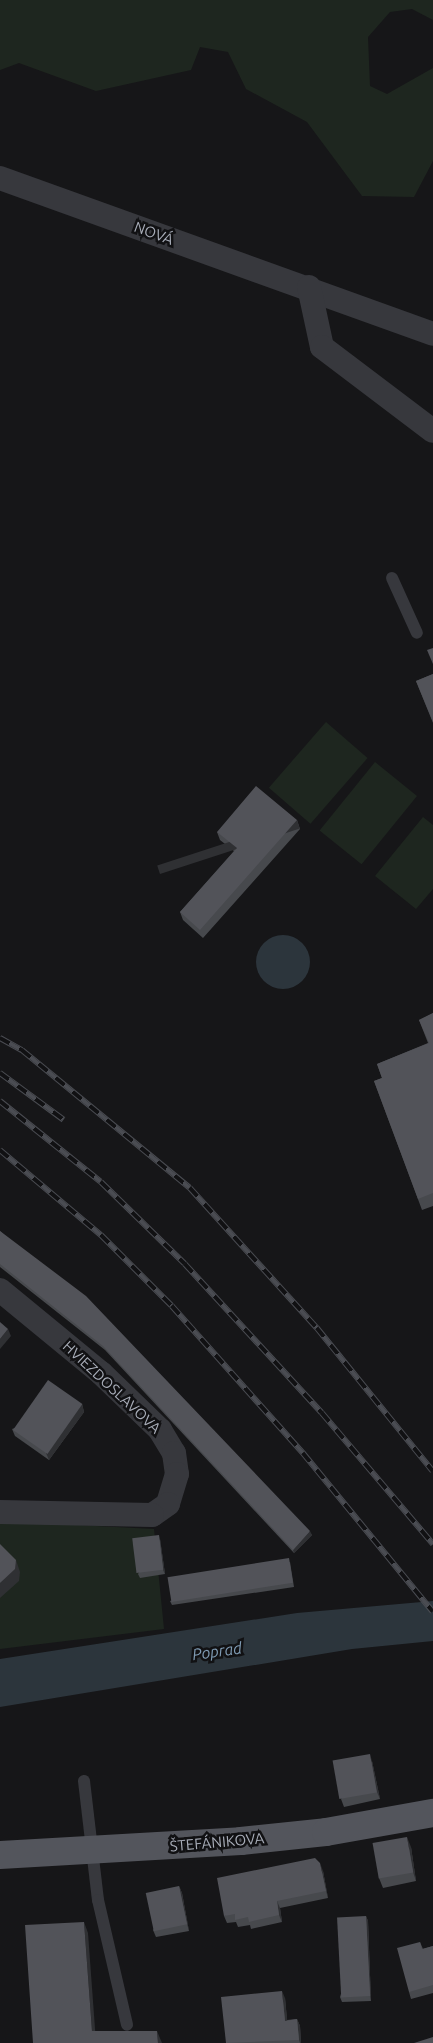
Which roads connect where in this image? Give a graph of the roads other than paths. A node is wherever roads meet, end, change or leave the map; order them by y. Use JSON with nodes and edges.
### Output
{"nodes":[{"id":1,"x":0,"y":178,"type":"edge"},
{"id":2,"x":309,"y":287,"type":"junction"},
{"id":3,"x":433,"y":334,"type":"edge"},
{"id":4,"x":433,"y":431,"type":"edge"},
{"id":5,"x":392,"y":578,"type":"dead end"},
{"id":6,"x":417,"y":633,"type":"dead end"},
{"id":7,"x":0,"y":1290,"type":"edge"},
{"id":8,"x":0,"y":1512,"type":"edge"},
{"id":9,"x":84,"y":1781,"type":"dead end"},
{"id":10,"x":433,"y":1813,"type":"edge"},
{"id":11,"x":92,"y":1853,"type":"junction"},
{"id":12,"x":0,"y":1854,"type":"edge"},
{"id":13,"x":127,"y":2025,"type":"dead end"}],
"edges":[{"from":1,"to":2,"type":"street","name":"NOVÁ"},
{"from":2,"to":3,"type":"street","name":"NOVÁ"},
{"from":2,"to":4,"type":"street"},
{"from":5,"to":6,"type":"lane"},
{"from":7,"to":8,"type":"street","name":"HVIEZDOSLAVOVA"},
{"from":9,"to":11,"type":"lane"},
{"from":10,"to":11,"type":"main road","name":"ŠTEFÁNIKOVA"},
{"from":11,"to":12,"type":"main road","name":"ŠTEFÁNIKOVA"},
{"from":11,"to":13,"type":"lane"}]}
